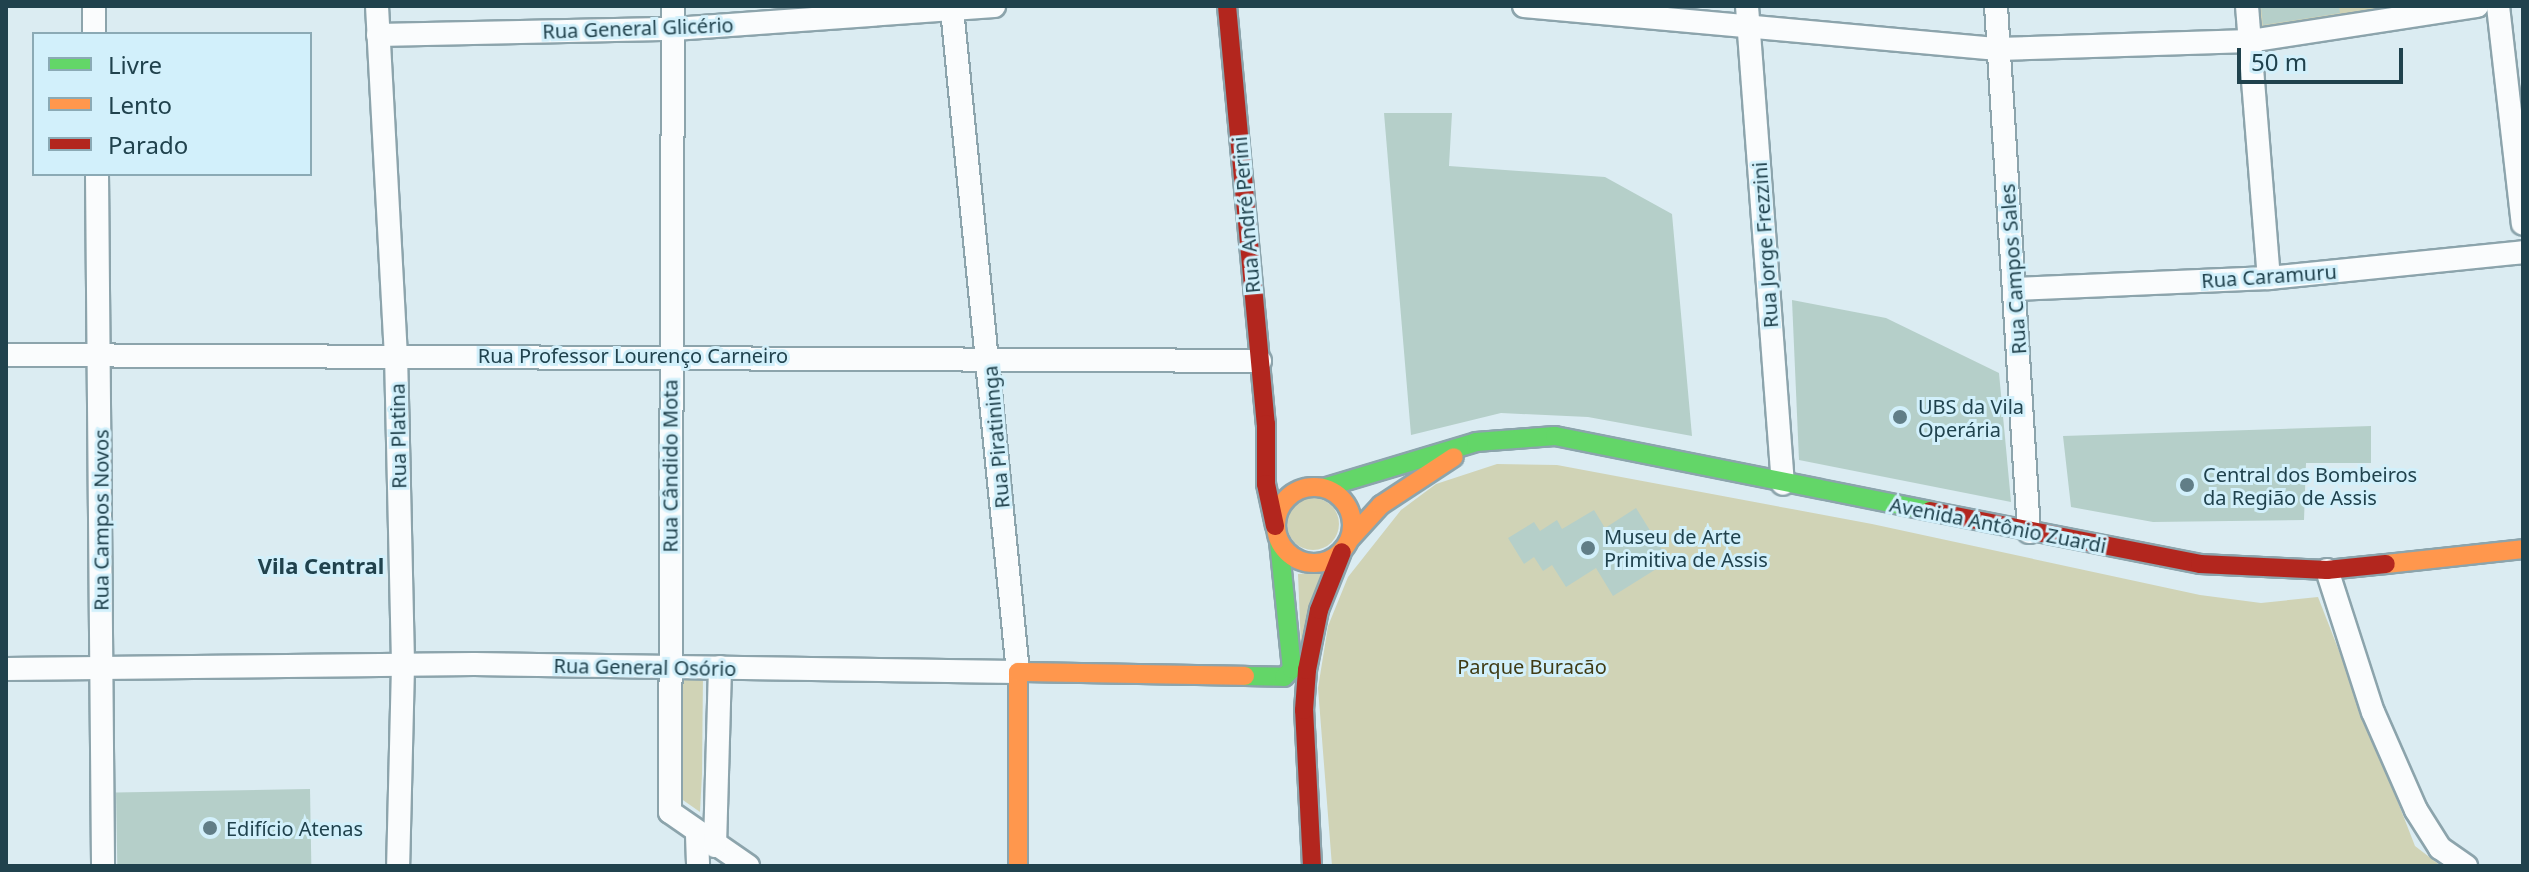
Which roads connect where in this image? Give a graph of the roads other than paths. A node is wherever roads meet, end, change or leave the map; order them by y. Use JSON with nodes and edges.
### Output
{"nodes":[{"id":1,"x":94,"y":6,"type":"edge"},
{"id":2,"x":377,"y":6,"type":"edge"},
{"id":3,"x":673,"y":6,"type":"edge"},
{"id":4,"x":994,"y":6,"type":"edge"},
{"id":5,"x":1227,"y":6,"type":"edge"},
{"id":6,"x":1524,"y":6,"type":"edge"},
{"id":7,"x":1996,"y":6,"type":"edge"},
{"id":8,"x":2247,"y":6,"type":"edge"},
{"id":9,"x":2477,"y":6,"type":"edge"},
{"id":10,"x":2498,"y":6,"type":"edge"},
{"id":11,"x":952,"y":10,"type":"junction"},
{"id":12,"x":1747,"y":14,"type":"edge"},
{"id":13,"x":674,"y":29,"type":"junction"},
{"id":14,"x":94,"y":32,"type":"edge"},
{"id":15,"x":378,"y":35,"type":"junction"},
{"id":16,"x":2250,"y":41,"type":"junction"},
{"id":17,"x":1998,"y":49,"type":"junction"},
{"id":18,"x":97,"y":176,"type":"edge"},
{"id":19,"x":2523,"y":224,"type":"edge"},
{"id":20,"x":2523,"y":252,"type":"edge"},
{"id":21,"x":2269,"y":278,"type":"junction"},
{"id":22,"x":2015,"y":289,"type":"junction"},
{"id":23,"x":396,"y":354,"type":"junction"},
{"id":24,"x":6,"y":355,"type":"edge"},
{"id":25,"x":100,"y":355,"type":"junction"},
{"id":26,"x":669,"y":356,"type":"junction"},
{"id":27,"x":989,"y":357,"type":"junction"},
{"id":28,"x":1260,"y":361,"type":"junction"},
{"id":29,"x":1266,"y":424,"type":"junction"},
{"id":30,"x":1476,"y":442,"type":"junction"},
{"id":31,"x":1783,"y":484,"type":"junction"},
{"id":32,"x":1318,"y":488,"type":"junction"},
{"id":33,"x":2029,"y":532,"type":"junction"},
{"id":34,"x":1277,"y":534,"type":"junction"},
{"id":35,"x":1346,"y":545,"type":"junction"},
{"id":36,"x":2523,"y":549,"type":"edge"},
{"id":37,"x":2327,"y":570,"type":"junction"},
{"id":38,"x":403,"y":666,"type":"junction"},
{"id":39,"x":720,"y":667,"type":"junction"},
{"id":40,"x":671,"y":668,"type":"junction"},
{"id":41,"x":6,"y":669,"type":"edge"},
{"id":42,"x":103,"y":670,"type":"junction"},
{"id":43,"x":1018,"y":672,"type":"junction"},
{"id":44,"x":1284,"y":677,"type":"joint"},
{"id":45,"x":706,"y":840,"type":"junction"},
{"id":46,"x":103,"y":866,"type":"edge"},
{"id":47,"x":398,"y":866,"type":"edge"},
{"id":48,"x":698,"y":866,"type":"edge"},
{"id":49,"x":748,"y":866,"type":"edge"},
{"id":50,"x":1018,"y":866,"type":"edge"},
{"id":51,"x":1312,"y":866,"type":"edge"},
{"id":52,"x":2466,"y":866,"type":"edge"}],
"edges":[{"from":1,"to":14,"type":"street"},
{"from":2,"to":15,"type":"street","name":"Rua Platina"},
{"from":3,"to":13,"type":"street","name":"Rua Cândido Mota"},
{"from":4,"to":11,"type":"street","name":"Rua General Glicério"},
{"from":5,"to":28,"type":"main road","name":"Rua André Perini"},
{"from":6,"to":12,"type":"street"},
{"from":7,"to":17,"type":"street","name":"Rua Campos Sales"},
{"from":8,"to":16,"type":"street"},
{"from":9,"to":16,"type":"street"},
{"from":10,"to":19,"type":"street"},
{"from":11,"to":13,"type":"street","name":"Rua General Glicério"},
{"from":11,"to":27,"type":"street","name":"Rua Piratininga"},
{"from":12,"to":17,"type":"street"},
{"from":12,"to":31,"type":"street","name":"Rua Jorge Frezzini"},
{"from":13,"to":15,"type":"street","name":"Rua General Glicério"},
{"from":13,"to":26,"type":"street","name":"Rua Cândido Mota"},
{"from":15,"to":23,"type":"street","name":"Rua Platina"},
{"from":16,"to":17,"type":"street"},
{"from":16,"to":21,"type":"street"},
{"from":17,"to":22,"type":"street","name":"Rua Campos Sales"},
{"from":18,"to":25,"type":"street","name":"Rua Campos Novos"},
{"from":20,"to":21,"type":"street","name":"Rua Caramuru"},
{"from":21,"to":22,"type":"street","name":"Rua Caramuru"},
{"from":22,"to":33,"type":"street","name":"Rua Campos Sales"},
{"from":23,"to":25,"type":"street","name":"Rua Professor Lourenço Carneiro"},
{"from":23,"to":26,"type":"street","name":"Rua Professor Lourenço Carneiro"},
{"from":23,"to":38,"type":"street","name":"Rua Platina"},
{"from":24,"to":25,"type":"street","name":"Rua Professor Lourenço Carneiro"},
{"from":25,"to":42,"type":"street","name":"Rua Campos Novos"},
{"from":26,"to":27,"type":"street","name":"Rua Professor Lourenço Carneiro"},
{"from":26,"to":40,"type":"street","name":"Rua Cândido Mota"},
{"from":27,"to":28,"type":"street","name":"Rua Professor Lourenço Carneiro"},
{"from":27,"to":43,"type":"street","name":"Rua Piratininga"},
{"from":28,"to":29,"type":"main road","name":"Rua André Perini"},
{"from":29,"to":32,"type":"main road","name":"Rua André Perini"},
{"from":29,"to":34,"type":"main road","name":"Rua André Perini"},
{"from":30,"to":31,"type":"main road","name":"Avenida Antônio Zuardi"},
{"from":30,"to":32,"type":"main road","name":"Avenida Antônio Zuardi"},
{"from":30,"to":35,"type":"main road","name":"Avenida Antônio Zuardi"},
{"from":31,"to":33,"type":"main road","name":"Avenida Antônio Zuardi"},
{"from":32,"to":34,"type":"main road"},
{"from":32,"to":35,"type":"main road"},
{"from":33,"to":37,"type":"main road","name":"Avenida Antônio Zuardi"},
{"from":34,"to":35,"type":"main road"},
{"from":34,"to":44,"type":"main road","name":"Rua André Perini"},
{"from":35,"to":51,"type":"main road"},
{"from":36,"to":37,"type":"main road","name":"Avenida Antônio Zuardi"},
{"from":37,"to":52,"type":"street"},
{"from":38,"to":40,"type":"street","name":"Rua General Osório"},
{"from":38,"to":42,"type":"street","name":"Rua General Osório"},
{"from":38,"to":47,"type":"street","name":"Rua Platina"},
{"from":39,"to":40,"type":"street","name":"Rua General Osório"},
{"from":39,"to":43,"type":"street","name":"Rua General Osório"},
{"from":39,"to":45,"type":"street"},
{"from":40,"to":45,"type":"street","name":"Rua Cândido Mota"},
{"from":41,"to":42,"type":"street","name":"Rua General Osório"},
{"from":42,"to":46,"type":"street","name":"Rua Campos Novos"},
{"from":43,"to":44,"type":"main road","name":"Rua General Osório"},
{"from":43,"to":50,"type":"main road","name":"Rua Piratininga"},
{"from":45,"to":48,"type":"street"},
{"from":45,"to":49,"type":"street","name":"Rua Cândido Mota"}]}
